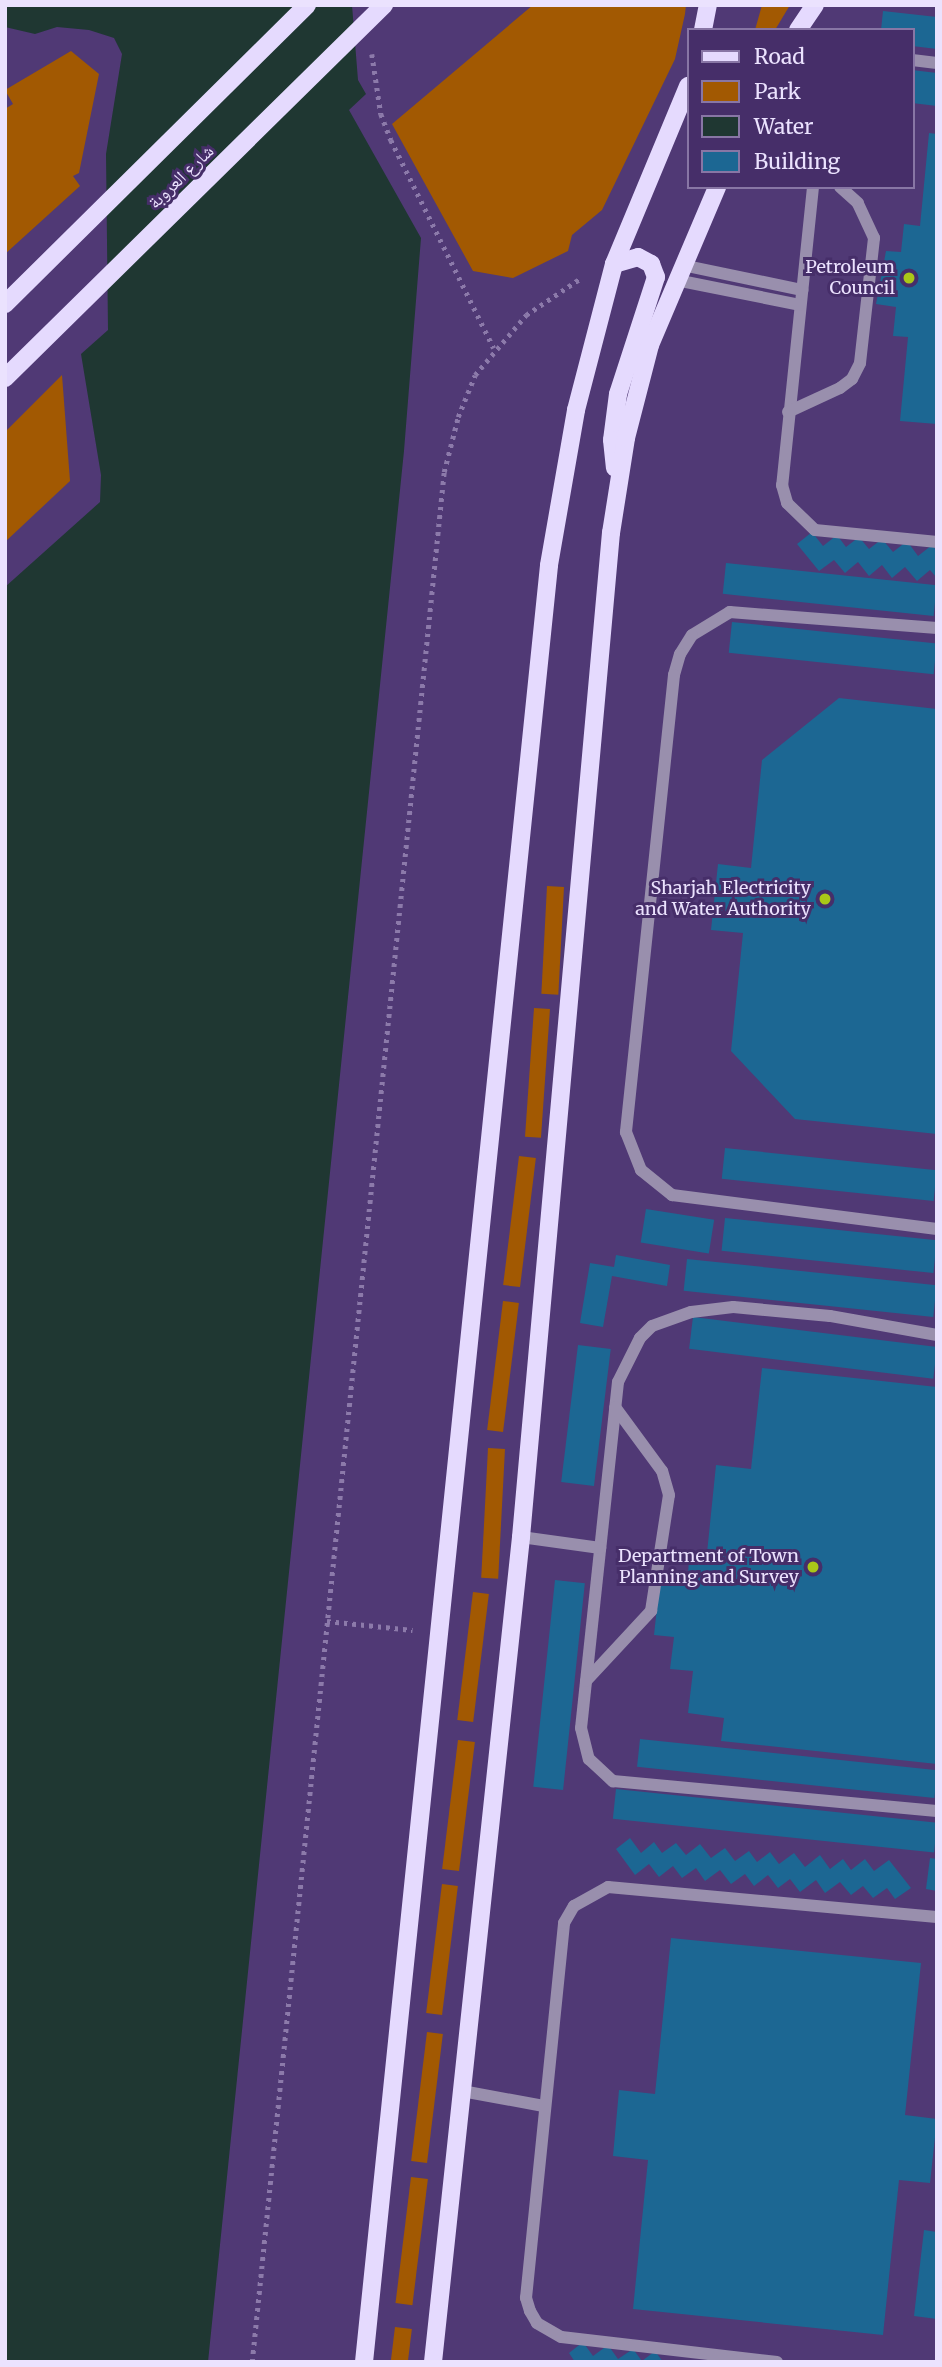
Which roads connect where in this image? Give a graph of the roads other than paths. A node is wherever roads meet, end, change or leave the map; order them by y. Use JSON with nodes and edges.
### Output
{"nodes":[{"id":1,"x":307,"y":5,"type":"edge"},
{"id":2,"x":384,"y":5,"type":"edge"},
{"id":3,"x":708,"y":5,"type":"edge"},
{"id":4,"x":815,"y":5,"type":"edge"},
{"id":5,"x":704,"y":28,"type":"edge"},
{"id":6,"x":799,"y":28,"type":"edge"},
{"id":7,"x":914,"y":60,"type":"edge"},
{"id":8,"x":937,"y":63,"type":"edge"},
{"id":9,"x":687,"y":88,"type":"edge"},
{"id":10,"x":716,"y":189,"type":"edge"},
{"id":11,"x":813,"y":189,"type":"edge"},
{"id":12,"x":842,"y":189,"type":"edge"},
{"id":13,"x":614,"y":264,"type":"junction"},
{"id":14,"x":679,"y":272,"type":"junction"},
{"id":15,"x":802,"y":290,"type":"junction"},
{"id":16,"x":12,"y":297,"type":"edge"},
{"id":17,"x":800,"y":305,"type":"junction"},
{"id":18,"x":5,"y":378,"type":"edge"},
{"id":19,"x":788,"y":412,"type":"junction"},
{"id":20,"x":618,"y":485,"type":"junction"},
{"id":21,"x":937,"y":541,"type":"edge"},
{"id":22,"x":937,"y":628,"type":"edge"},
{"id":23,"x":937,"y":1229,"type":"edge"},
{"id":24,"x":937,"y":1335,"type":"edge"},
{"id":25,"x":615,"y":1407,"type":"junction"},
{"id":26,"x":521,"y":1536,"type":"junction"},
{"id":27,"x":600,"y":1548,"type":"junction"},
{"id":28,"x":586,"y":1681,"type":"junction"},
{"id":29,"x":937,"y":1811,"type":"edge"},
{"id":30,"x":937,"y":1917,"type":"edge"},
{"id":31,"x":462,"y":2091,"type":"junction"},
{"id":32,"x":544,"y":2106,"type":"junction"},
{"id":33,"x":364,"y":2362,"type":"edge"},
{"id":34,"x":433,"y":2362,"type":"edge"},
{"id":35,"x":777,"y":2362,"type":"edge"}],
"edges":[{"from":1,"to":16,"type":"main road","name":"شارع العروبة"},
{"from":2,"to":18,"type":"main road","name":"شارع العروبة"},
{"from":3,"to":5,"type":"main road"},
{"from":4,"to":6,"type":"main road"},
{"from":7,"to":8,"type":"lane"},
{"from":9,"to":13,"type":"main road"},
{"from":10,"to":14,"type":"main road"},
{"from":11,"to":15,"type":"lane"},
{"from":12,"to":19,"type":"lane"},
{"from":13,"to":20,"type":"main road"},
{"from":13,"to":33,"type":"main road"},
{"from":14,"to":15,"type":"lane"},
{"from":14,"to":17,"type":"lane"},
{"from":14,"to":20,"type":"main road"},
{"from":15,"to":17,"type":"lane"},
{"from":17,"to":19,"type":"lane"},
{"from":19,"to":21,"type":"lane"},
{"from":20,"to":26,"type":"main road"},
{"from":22,"to":23,"type":"lane"},
{"from":24,"to":25,"type":"lane"},
{"from":25,"to":27,"type":"lane"},
{"from":25,"to":28,"type":"lane"},
{"from":26,"to":27,"type":"lane"},
{"from":26,"to":31,"type":"main road"},
{"from":27,"to":28,"type":"lane"},
{"from":28,"to":29,"type":"lane"},
{"from":30,"to":32,"type":"lane"},
{"from":31,"to":32,"type":"lane"},
{"from":31,"to":34,"type":"main road"},
{"from":32,"to":35,"type":"lane"}]}
